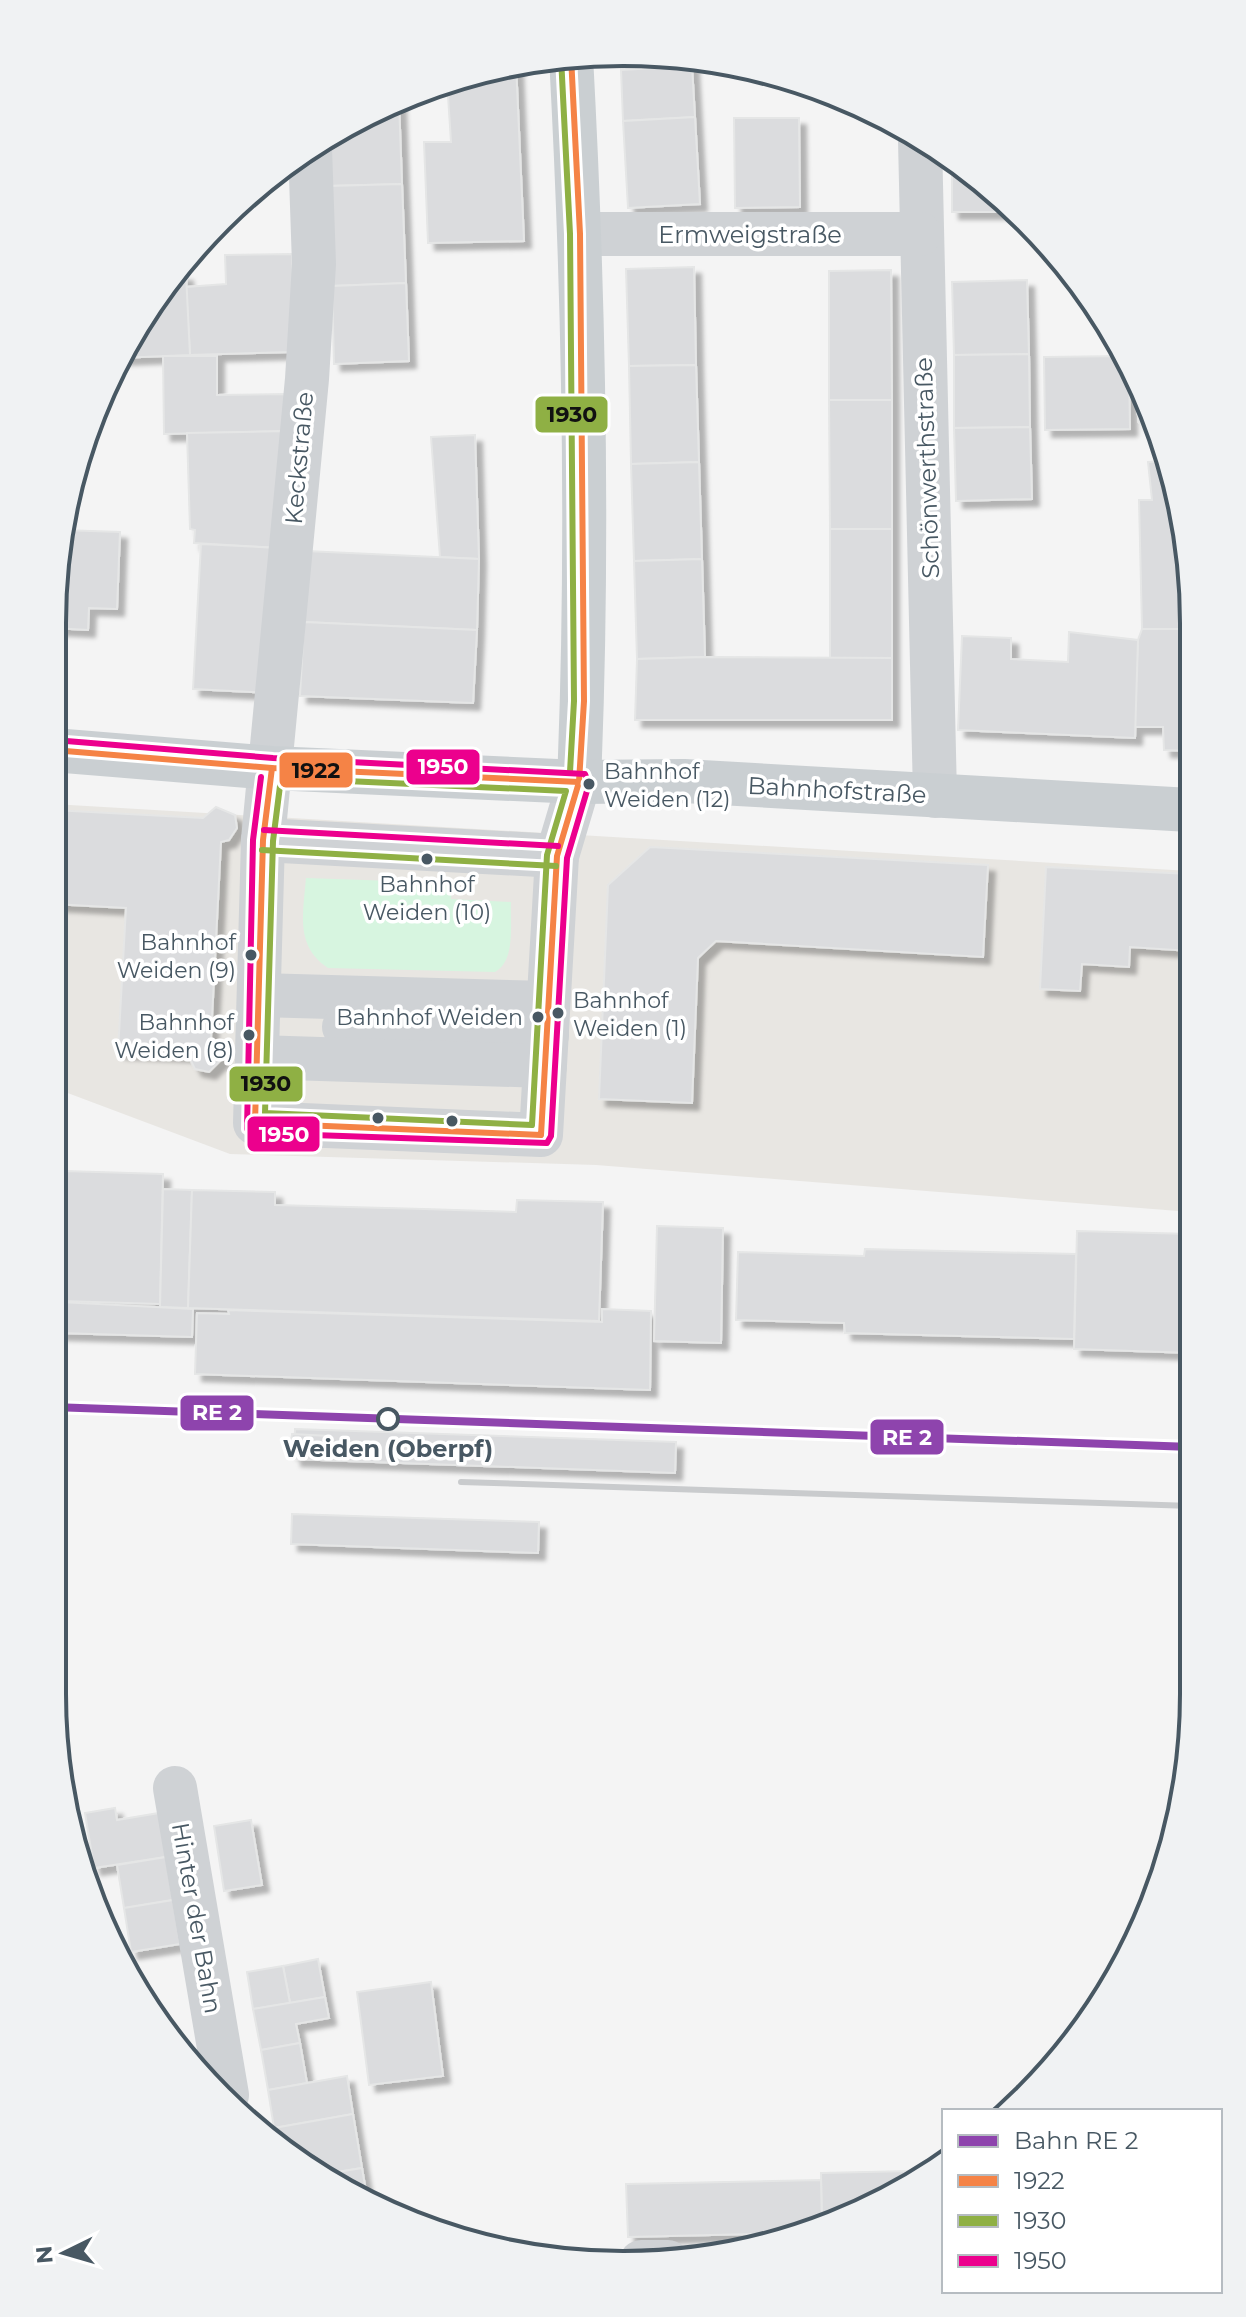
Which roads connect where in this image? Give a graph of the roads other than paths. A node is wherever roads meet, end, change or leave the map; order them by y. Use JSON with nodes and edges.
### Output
{"nodes":[{"id":1,"x":572,"y":69,"type":"edge"},
{"id":2,"x":920,"y":152,"type":"edge"},
{"id":3,"x":310,"y":162,"type":"edge"},
{"id":4,"x":580,"y":234,"type":"junction"},
{"id":5,"x":920,"y":234,"type":"junction"},
{"id":6,"x":66,"y":751,"type":"edge"},
{"id":7,"x":272,"y":768,"type":"junction"},
{"id":8,"x":579,"y":782,"type":"junction"},
{"id":9,"x":935,"y":796,"type":"junction"},
{"id":10,"x":1180,"y":809,"type":"edge"},
{"id":11,"x":263,"y":840,"type":"junction"},
{"id":12,"x":557,"y":856,"type":"junction"},
{"id":13,"x":258,"y":1026,"type":"junction"},
{"id":14,"x":546,"y":1035,"type":"junction"},
{"id":15,"x":175,"y":1788,"type":"dead end"},
{"id":16,"x":225,"y":2084,"type":"edge"}],
"edges":[{"from":1,"to":4,"type":"main road"},
{"from":2,"to":5,"type":"street","name":"Schönwerthstraße"},
{"from":3,"to":7,"type":"street","name":"Keckstraße"},
{"from":4,"to":5,"type":"street","name":"Ermweigstraße"},
{"from":4,"to":8,"type":"main road"},
{"from":5,"to":9,"type":"street","name":"Schönwerthstraße"},
{"from":6,"to":7,"type":"main road","name":"Bahnhofstraße"},
{"from":7,"to":8,"type":"main road","name":"Bahnhofstraße"},
{"from":7,"to":11,"type":"street","name":"Keckstraße"},
{"from":8,"to":9,"type":"main road","name":"Bahnhofstraße"},
{"from":8,"to":12,"type":"street"},
{"from":9,"to":10,"type":"main road","name":"Bahnhofstraße"},
{"from":11,"to":12,"type":"street"},
{"from":11,"to":13,"type":"street","name":"Keckstraße"},
{"from":12,"to":14,"type":"street"},
{"from":13,"to":14,"type":"street"},
{"from":13,"to":14,"type":"street"},
{"from":13,"to":14,"type":"street","name":"Keckstraße"},
{"from":15,"to":16,"type":"street","name":"Hinter der Bahn"}]}
